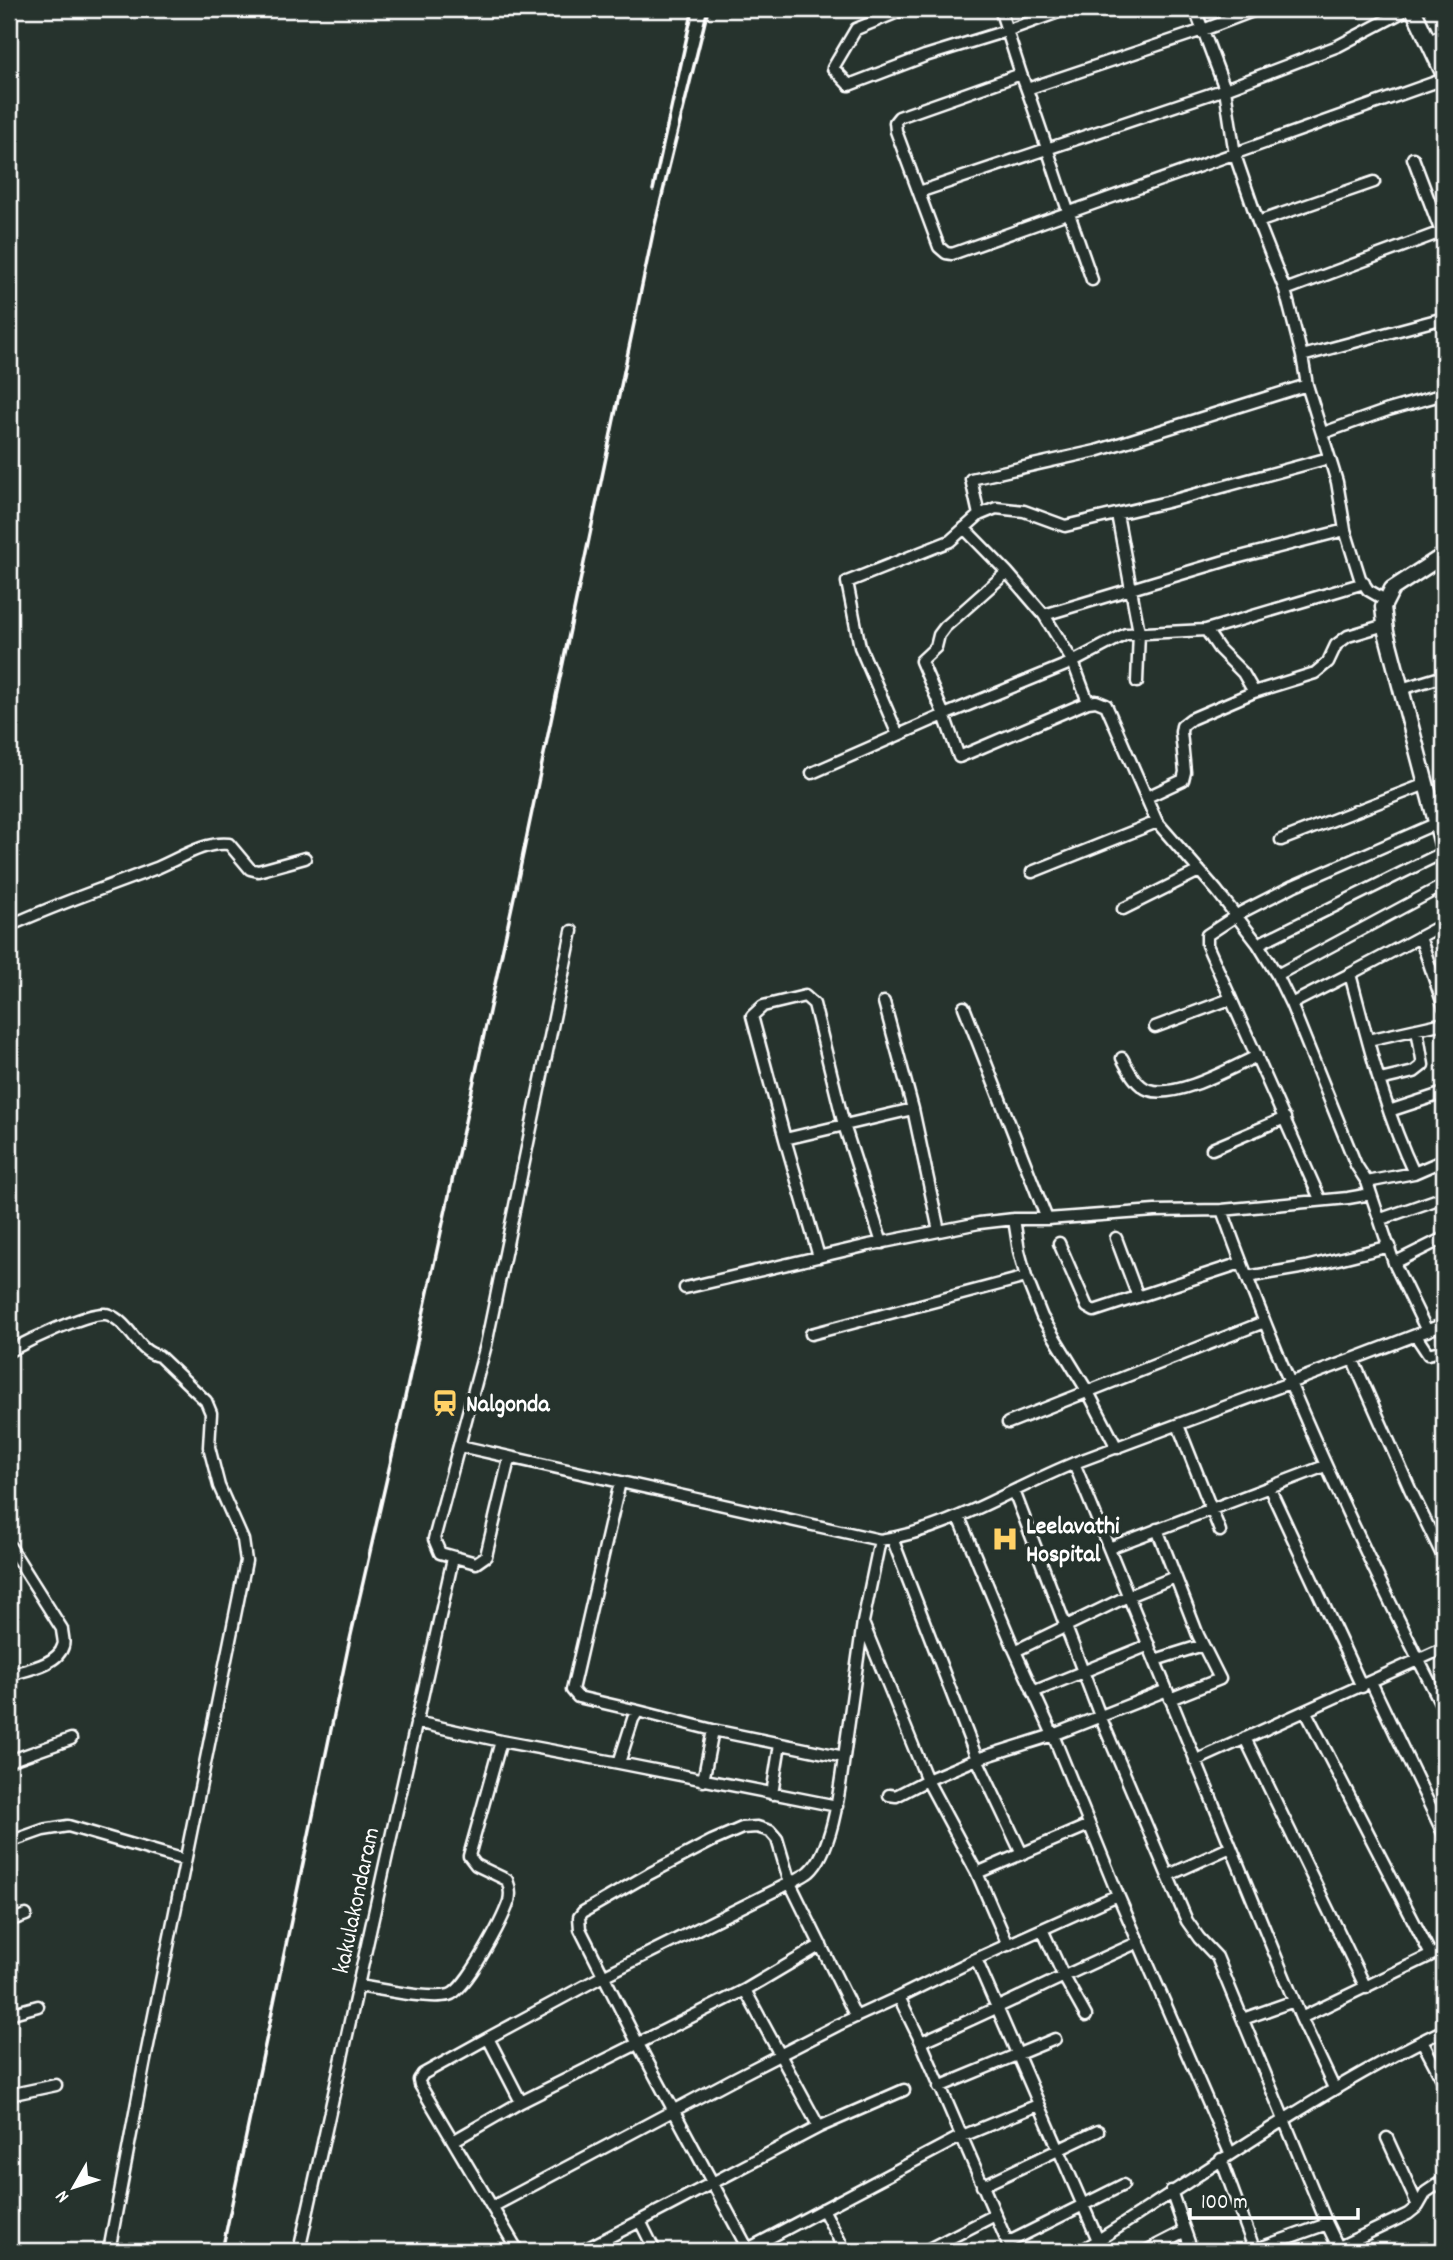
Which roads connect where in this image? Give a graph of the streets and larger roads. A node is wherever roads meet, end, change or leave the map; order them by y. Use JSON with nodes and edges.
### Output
{"nodes":[{"id":1,"x":905,"y":9,"type":"edge"},
{"id":2,"x":1000,"y":9,"type":"edge"},
{"id":3,"x":1067,"y":9,"type":"edge"},
{"id":4,"x":1195,"y":9,"type":"edge"},
{"id":5,"x":1258,"y":9,"type":"edge"},
{"id":6,"x":1411,"y":9,"type":"edge"},
{"id":7,"x":1203,"y":30,"type":"junction"},
{"id":8,"x":1006,"y":31,"type":"junction"},
{"id":9,"x":1444,"y":34,"type":"edge"},
{"id":10,"x":1429,"y":41,"type":"junction"},
{"id":11,"x":1021,"y":74,"type":"junction"},
{"id":12,"x":1444,"y":77,"type":"edge"},
{"id":13,"x":1027,"y":89,"type":"junction"},
{"id":14,"x":1225,"y":89,"type":"junction"},
{"id":15,"x":1047,"y":150,"type":"junction"},
{"id":16,"x":1235,"y":155,"type":"junction"},
{"id":17,"x":1413,"y":158,"type":"dead end"},
{"id":18,"x":1374,"y":182,"type":"dead end"},
{"id":19,"x":919,"y":192,"type":"junction"},
{"id":20,"x":1069,"y":212,"type":"junction"},
{"id":21,"x":1258,"y":222,"type":"junction"},
{"id":22,"x":1443,"y":232,"type":"edge"},
{"id":23,"x":1092,"y":280,"type":"dead end"},
{"id":24,"x":1284,"y":290,"type":"junction"},
{"id":25,"x":1444,"y":318,"type":"edge"},
{"id":26,"x":1302,"y":356,"type":"junction"},
{"id":27,"x":1307,"y":385,"type":"junction"},
{"id":28,"x":1444,"y":394,"type":"edge"},
{"id":29,"x":1323,"y":433,"type":"junction"},
{"id":30,"x":1329,"y":458,"type":"junction"},
{"id":31,"x":1117,"y":514,"type":"junction"},
{"id":32,"x":979,"y":515,"type":"junction"},
{"id":33,"x":964,"y":528,"type":"junction"},
{"id":34,"x":1345,"y":530,"type":"junction"},
{"id":35,"x":1444,"y":555,"type":"edge"},
{"id":36,"x":1007,"y":572,"type":"junction"},
{"id":37,"x":1364,"y":583,"type":"junction"},
{"id":38,"x":1133,"y":589,"type":"junction"},
{"id":39,"x":1387,"y":601,"type":"junction"},
{"id":40,"x":1044,"y":615,"type":"junction"},
{"id":41,"x":1385,"y":625,"type":"junction"},
{"id":42,"x":1206,"y":630,"type":"junction"},
{"id":43,"x":1139,"y":632,"type":"junction"},
{"id":44,"x":1073,"y":662,"type":"junction"},
{"id":45,"x":1444,"y":677,"type":"edge"},
{"id":46,"x":1138,"y":681,"type":"dead end"},
{"id":47,"x":1401,"y":689,"type":"junction"},
{"id":48,"x":1254,"y":692,"type":"junction"},
{"id":49,"x":1088,"y":702,"type":"junction"},
{"id":50,"x":944,"y":715,"type":"junction"},
{"id":51,"x":898,"y":735,"type":"junction"},
{"id":52,"x":812,"y":773,"type":"dead end"},
{"id":53,"x":1426,"y":784,"type":"junction"},
{"id":54,"x":1147,"y":797,"type":"junction"},
{"id":55,"x":1438,"y":813,"type":"edge"},
{"id":56,"x":1157,"y":822,"type":"junction"},
{"id":57,"x":1281,"y":840,"type":"dead end"},
{"id":58,"x":1444,"y":852,"type":"edge"},
{"id":59,"x":304,"y":858,"type":"dead end"},
{"id":60,"x":1199,"y":871,"type":"junction"},
{"id":61,"x":1032,"y":872,"type":"dead end"},
{"id":62,"x":1444,"y":885,"type":"edge"},
{"id":63,"x":1123,"y":909,"type":"dead end"},
{"id":64,"x":1236,"y":916,"type":"junction"},
{"id":65,"x":1444,"y":924,"type":"edge"},
{"id":66,"x":9,"y":926,"type":"edge"},
{"id":67,"x":572,"y":931,"type":"dead end"},
{"id":68,"x":1420,"y":937,"type":"junction"},
{"id":69,"x":1258,"y":944,"type":"junction"},
{"id":70,"x":1350,"y":974,"type":"junction"},
{"id":71,"x":1277,"y":975,"type":"junction"},
{"id":72,"x":1230,"y":999,"type":"junction"},
{"id":73,"x":884,"y":1002,"type":"dead end"},
{"id":74,"x":1291,"y":1004,"type":"junction"},
{"id":75,"x":964,"y":1007,"type":"dead end"},
{"id":76,"x":1444,"y":1007,"type":"edge"},
{"id":77,"x":1444,"y":1023,"type":"edge"},
{"id":78,"x":1155,"y":1027,"type":"dead end"},
{"id":79,"x":1417,"y":1029,"type":"junction"},
{"id":80,"x":1368,"y":1040,"type":"junction"},
{"id":81,"x":1257,"y":1056,"type":"junction"},
{"id":82,"x":1122,"y":1058,"type":"dead end"},
{"id":83,"x":1380,"y":1080,"type":"junction"},
{"id":84,"x":1444,"y":1093,"type":"edge"},
{"id":85,"x":913,"y":1109,"type":"junction"},
{"id":86,"x":1389,"y":1111,"type":"junction"},
{"id":87,"x":1285,"y":1118,"type":"junction"},
{"id":88,"x":844,"y":1125,"type":"junction"},
{"id":89,"x":785,"y":1139,"type":"junction"},
{"id":90,"x":1212,"y":1149,"type":"dead end"},
{"id":91,"x":1444,"y":1160,"type":"edge"},
{"id":92,"x":1414,"y":1173,"type":"junction"},
{"id":93,"x":1367,"y":1182,"type":"junction"},
{"id":94,"x":1371,"y":1194,"type":"junction"},
{"id":95,"x":1444,"y":1197,"type":"edge"},
{"id":96,"x":1320,"y":1199,"type":"junction"},
{"id":97,"x":1222,"y":1210,"type":"junction"},
{"id":98,"x":1014,"y":1219,"type":"junction"},
{"id":99,"x":1047,"y":1219,"type":"junction"},
{"id":100,"x":1381,"y":1219,"type":"junction"},
{"id":101,"x":939,"y":1231,"type":"junction"},
{"id":102,"x":1116,"y":1238,"type":"dead end"},
{"id":103,"x":1444,"y":1238,"type":"edge"},
{"id":104,"x":882,"y":1243,"type":"junction"},
{"id":105,"x":1059,"y":1243,"type":"dead end"},
{"id":106,"x":1390,"y":1246,"type":"junction"},
{"id":107,"x":819,"y":1257,"type":"junction"},
{"id":108,"x":1394,"y":1262,"type":"junction"},
{"id":109,"x":1241,"y":1263,"type":"junction"},
{"id":110,"x":1026,"y":1277,"type":"junction"},
{"id":111,"x":1247,"y":1277,"type":"junction"},
{"id":112,"x":685,"y":1288,"type":"dead end"},
{"id":113,"x":1138,"y":1297,"type":"junction"},
{"id":114,"x":1264,"y":1321,"type":"junction"},
{"id":115,"x":1444,"y":1324,"type":"edge"},
{"id":116,"x":1427,"y":1331,"type":"junction"},
{"id":117,"x":811,"y":1334,"type":"dead end"},
{"id":118,"x":1416,"y":1336,"type":"junction"},
{"id":119,"x":1444,"y":1350,"type":"edge"},
{"id":120,"x":9,"y":1351,"type":"edge"},
{"id":121,"x":1353,"y":1360,"type":"junction"},
{"id":122,"x":1290,"y":1384,"type":"junction"},
{"id":123,"x":1088,"y":1392,"type":"junction"},
{"id":124,"x":1008,"y":1423,"type":"dead end"},
{"id":125,"x":1178,"y":1425,"type":"junction"},
{"id":126,"x":460,"y":1446,"type":"junction"},
{"id":127,"x":1117,"y":1448,"type":"junction"},
{"id":128,"x":509,"y":1459,"type":"junction"},
{"id":129,"x":1074,"y":1463,"type":"junction"},
{"id":130,"x":1325,"y":1466,"type":"junction"},
{"id":131,"x":620,"y":1482,"type":"junction"},
{"id":132,"x":1269,"y":1487,"type":"junction"},
{"id":133,"x":1014,"y":1491,"type":"junction"},
{"id":134,"x":1212,"y":1508,"type":"junction"},
{"id":135,"x":959,"y":1517,"type":"junction"},
{"id":136,"x":1157,"y":1529,"type":"junction"},
{"id":137,"x":1220,"y":1531,"type":"dead end"},
{"id":138,"x":892,"y":1538,"type":"junction"},
{"id":139,"x":880,"y":1539,"type":"junction"},
{"id":140,"x":9,"y":1545,"type":"edge"},
{"id":141,"x":1109,"y":1549,"type":"junction"},
{"id":142,"x":453,"y":1558,"type":"junction"},
{"id":143,"x":1444,"y":1559,"type":"edge"},
{"id":144,"x":1175,"y":1577,"type":"junction"},
{"id":145,"x":1128,"y":1596,"type":"junction"},
{"id":146,"x":863,"y":1622,"type":"junction"},
{"id":147,"x":1068,"y":1627,"type":"junction"},
{"id":148,"x":1203,"y":1644,"type":"junction"},
{"id":149,"x":1149,"y":1645,"type":"junction"},
{"id":150,"x":1444,"y":1648,"type":"edge"},
{"id":151,"x":1015,"y":1651,"type":"junction"},
{"id":152,"x":1155,"y":1660,"type":"junction"},
{"id":153,"x":1419,"y":1660,"type":"junction"},
{"id":154,"x":1082,"y":1671,"type":"junction"},
{"id":155,"x":9,"y":1675,"type":"edge"},
{"id":156,"x":1367,"y":1684,"type":"junction"},
{"id":157,"x":1033,"y":1692,"type":"junction"},
{"id":158,"x":1168,"y":1694,"type":"junction"},
{"id":159,"x":1444,"y":1710,"type":"edge"},
{"id":160,"x":638,"y":1711,"type":"junction"},
{"id":161,"x":1306,"y":1712,"type":"junction"},
{"id":162,"x":1100,"y":1716,"type":"junction"},
{"id":163,"x":416,"y":1722,"type":"junction"},
{"id":164,"x":713,"y":1730,"type":"junction"},
{"id":165,"x":1053,"y":1735,"type":"junction"},
{"id":166,"x":1245,"y":1738,"type":"junction"},
{"id":167,"x":71,"y":1739,"type":"dead end"},
{"id":168,"x":501,"y":1741,"type":"junction"},
{"id":169,"x":780,"y":1744,"type":"junction"},
{"id":170,"x":845,"y":1756,"type":"junction"},
{"id":171,"x":977,"y":1759,"type":"junction"},
{"id":172,"x":9,"y":1761,"type":"edge"},
{"id":173,"x":1195,"y":1761,"type":"junction"},
{"id":174,"x":620,"y":1763,"type":"junction"},
{"id":175,"x":927,"y":1780,"type":"junction"},
{"id":176,"x":703,"y":1781,"type":"junction"},
{"id":177,"x":772,"y":1794,"type":"junction"},
{"id":178,"x":889,"y":1795,"type":"dead end"},
{"id":179,"x":837,"y":1806,"type":"junction"},
{"id":180,"x":1089,"y":1825,"type":"junction"},
{"id":181,"x":1444,"y":1835,"type":"edge"},
{"id":182,"x":9,"y":1842,"type":"edge"},
{"id":183,"x":1231,"y":1847,"type":"junction"},
{"id":184,"x":1022,"y":1854,"type":"junction"},
{"id":185,"x":185,"y":1860,"type":"junction"},
{"id":186,"x":977,"y":1873,"type":"junction"},
{"id":187,"x":1168,"y":1875,"type":"junction"},
{"id":188,"x":790,"y":1883,"type":"junction"},
{"id":189,"x":1118,"y":1895,"type":"junction"},
{"id":190,"x":26,"y":1915,"type":"dead end"},
{"id":191,"x":9,"y":1922,"type":"edge"},
{"id":192,"x":1042,"y":1929,"type":"junction"},
{"id":193,"x":1139,"y":1942,"type":"junction"},
{"id":194,"x":821,"y":1945,"type":"junction"},
{"id":195,"x":1008,"y":1945,"type":"junction"},
{"id":196,"x":1444,"y":1949,"type":"edge"},
{"id":197,"x":1431,"y":1955,"type":"junction"},
{"id":198,"x":976,"y":1959,"type":"junction"},
{"id":199,"x":1063,"y":1975,"type":"junction"},
{"id":200,"x":603,"y":1976,"type":"junction"},
{"id":201,"x":358,"y":1986,"type":"junction"},
{"id":202,"x":1366,"y":1988,"type":"junction"},
{"id":203,"x":745,"y":1990,"type":"junction"},
{"id":204,"x":899,"y":1997,"type":"junction"},
{"id":205,"x":1294,"y":2001,"type":"junction"},
{"id":206,"x":38,"y":2006,"type":"dead end"},
{"id":207,"x":996,"y":2010,"type":"junction"},
{"id":208,"x":9,"y":2014,"type":"edge"},
{"id":209,"x":1086,"y":2016,"type":"dead end"},
{"id":210,"x":856,"y":2017,"type":"junction"},
{"id":211,"x":1301,"y":2018,"type":"junction"},
{"id":212,"x":1243,"y":2019,"type":"junction"},
{"id":213,"x":1444,"y":2030,"type":"edge"},
{"id":214,"x":488,"y":2038,"type":"junction"},
{"id":215,"x":1055,"y":2039,"type":"dead end"},
{"id":216,"x":1422,"y":2041,"type":"junction"},
{"id":217,"x":921,"y":2042,"type":"junction"},
{"id":218,"x":638,"y":2043,"type":"junction"},
{"id":219,"x":1016,"y":2054,"type":"junction"},
{"id":220,"x":782,"y":2056,"type":"junction"},
{"id":221,"x":1444,"y":2083,"type":"edge"},
{"id":222,"x":56,"y":2085,"type":"dead end"},
{"id":223,"x":939,"y":2087,"type":"junction"},
{"id":224,"x":1334,"y":2088,"type":"junction"},
{"id":225,"x":904,"y":2090,"type":"dead end"},
{"id":226,"x":9,"y":2095,"type":"edge"},
{"id":227,"x":521,"y":2102,"type":"junction"},
{"id":228,"x":1038,"y":2105,"type":"junction"},
{"id":229,"x":674,"y":2111,"type":"junction"},
{"id":230,"x":1283,"y":2119,"type":"junction"},
{"id":231,"x":819,"y":2127,"type":"junction"},
{"id":232,"x":1098,"y":2131,"type":"dead end"},
{"id":233,"x":960,"y":2137,"type":"junction"},
{"id":234,"x":1387,"y":2138,"type":"dead end"},
{"id":235,"x":453,"y":2141,"type":"junction"},
{"id":236,"x":1058,"y":2149,"type":"junction"},
{"id":237,"x":1226,"y":2156,"type":"junction"},
{"id":238,"x":1444,"y":2180,"type":"edge"},
{"id":239,"x":712,"y":2181,"type":"junction"},
{"id":240,"x":1122,"y":2185,"type":"dead end"},
{"id":241,"x":982,"y":2186,"type":"junction"},
{"id":242,"x":1171,"y":2191,"type":"junction"},
{"id":243,"x":1083,"y":2206,"type":"junction"},
{"id":244,"x":1418,"y":2206,"type":"junction"},
{"id":245,"x":492,"y":2207,"type":"junction"},
{"id":246,"x":823,"y":2209,"type":"junction"},
{"id":247,"x":995,"y":2215,"type":"junction"},
{"id":248,"x":640,"y":2221,"type":"junction"},
{"id":249,"x":1327,"y":2224,"type":"junction"},
{"id":250,"x":1185,"y":2231,"type":"junction"},
{"id":251,"x":1098,"y":2241,"type":"junction"},
{"id":252,"x":1009,"y":2247,"type":"edge"},
{"id":253,"x":1340,"y":2249,"type":"edge"},
{"id":254,"x":748,"y":2250,"type":"edge"},
{"id":255,"x":109,"y":2251,"type":"edge"},
{"id":256,"x":299,"y":2251,"type":"edge"},
{"id":257,"x":519,"y":2251,"type":"edge"},
{"id":258,"x":582,"y":2251,"type":"edge"},
{"id":259,"x":655,"y":2251,"type":"edge"},
{"id":260,"x":845,"y":2251,"type":"edge"},
{"id":261,"x":925,"y":2251,"type":"edge"},
{"id":262,"x":1081,"y":2251,"type":"edge"},
{"id":263,"x":1146,"y":2251,"type":"edge"},
{"id":264,"x":1192,"y":2251,"type":"edge"},
{"id":265,"x":1254,"y":2251,"type":"edge"}],
"edges":[{"from":1,"to":8,"type":"street"},
{"from":2,"to":8,"type":"street"},
{"from":3,"to":8,"type":"street"},
{"from":4,"to":7,"type":"street"},
{"from":5,"to":7,"type":"street"},
{"from":6,"to":10,"type":"street"},
{"from":6,"to":14,"type":"street"},
{"from":7,"to":13,"type":"street"},
{"from":7,"to":14,"type":"street"},
{"from":8,"to":11,"type":"street"},
{"from":9,"to":10,"type":"street"},
{"from":10,"to":12,"type":"street"},
{"from":11,"to":13,"type":"street"},
{"from":11,"to":19,"type":"street"},
{"from":12,"to":16,"type":"street"},
{"from":13,"to":15,"type":"street"},
{"from":14,"to":15,"type":"street"},
{"from":14,"to":16,"type":"street"},
{"from":15,"to":19,"type":"street"},
{"from":15,"to":20,"type":"street"},
{"from":16,"to":20,"type":"street"},
{"from":16,"to":21,"type":"street"},
{"from":17,"to":22,"type":"street"},
{"from":18,"to":21,"type":"street"},
{"from":19,"to":20,"type":"street"},
{"from":20,"to":23,"type":"street"},
{"from":21,"to":24,"type":"street"},
{"from":22,"to":24,"type":"street"},
{"from":24,"to":26,"type":"street"},
{"from":25,"to":26,"type":"street"},
{"from":26,"to":27,"type":"street"},
{"from":27,"to":29,"type":"street"},
{"from":27,"to":32,"type":"street"},
{"from":28,"to":29,"type":"street"},
{"from":29,"to":30,"type":"street"},
{"from":30,"to":31,"type":"street"},
{"from":30,"to":34,"type":"street"},
{"from":31,"to":32,"type":"street"},
{"from":31,"to":38,"type":"street"},
{"from":32,"to":33,"type":"street"},
{"from":33,"to":36,"type":"street"},
{"from":33,"to":51,"type":"street"},
{"from":34,"to":37,"type":"street"},
{"from":34,"to":38,"type":"street"},
{"from":35,"to":39,"type":"street"},
{"from":36,"to":40,"type":"street"},
{"from":36,"to":50,"type":"street"},
{"from":37,"to":39,"type":"street"},
{"from":37,"to":42,"type":"street"},
{"from":38,"to":40,"type":"street"},
{"from":38,"to":43,"type":"street"},
{"from":39,"to":41,"type":"street"},
{"from":40,"to":44,"type":"street"},
{"from":41,"to":47,"type":"street"},
{"from":41,"to":48,"type":"street"},
{"from":42,"to":43,"type":"street"},
{"from":42,"to":48,"type":"street"},
{"from":43,"to":44,"type":"street"},
{"from":43,"to":46,"type":"street"},
{"from":44,"to":49,"type":"street"},
{"from":44,"to":50,"type":"street"},
{"from":45,"to":47,"type":"street"},
{"from":47,"to":53,"type":"street"},
{"from":48,"to":54,"type":"street"},
{"from":49,"to":50,"type":"street"},
{"from":49,"to":54,"type":"street"},
{"from":50,"to":51,"type":"street"},
{"from":51,"to":52,"type":"street"},
{"from":53,"to":55,"type":"street"},
{"from":53,"to":57,"type":"street"},
{"from":54,"to":56,"type":"street"},
{"from":55,"to":58,"type":"street"},
{"from":55,"to":64,"type":"street"},
{"from":56,"to":60,"type":"street"},
{"from":56,"to":61,"type":"street"},
{"from":58,"to":69,"type":"street"},
{"from":59,"to":66,"type":"street"},
{"from":60,"to":63,"type":"street"},
{"from":60,"to":64,"type":"street"},
{"from":62,"to":71,"type":"street"},
{"from":64,"to":69,"type":"street"},
{"from":64,"to":72,"type":"street"},
{"from":65,"to":68,"type":"street"},
{"from":67,"to":126,"type":"street"},
{"from":68,"to":70,"type":"street"},
{"from":68,"to":76,"type":"street"},
{"from":69,"to":71,"type":"street"},
{"from":70,"to":74,"type":"street"},
{"from":70,"to":80,"type":"street"},
{"from":71,"to":74,"type":"street"},
{"from":72,"to":78,"type":"street"},
{"from":72,"to":81,"type":"street"},
{"from":73,"to":85,"type":"street"},
{"from":74,"to":93,"type":"street"},
{"from":75,"to":99,"type":"street"},
{"from":77,"to":79,"type":"street"},
{"from":79,"to":80,"type":"street"},
{"from":79,"to":83,"type":"street"},
{"from":80,"to":83,"type":"street"},
{"from":81,"to":82,"type":"street"},
{"from":81,"to":87,"type":"street"},
{"from":83,"to":86,"type":"street"},
{"from":84,"to":86,"type":"street"},
{"from":85,"to":88,"type":"street"},
{"from":85,"to":101,"type":"street"},
{"from":86,"to":92,"type":"street"},
{"from":87,"to":90,"type":"street"},
{"from":87,"to":96,"type":"street"},
{"from":88,"to":89,"type":"street"},
{"from":88,"to":89,"type":"street"},
{"from":88,"to":104,"type":"street"},
{"from":89,"to":107,"type":"street"},
{"from":91,"to":92,"type":"street"},
{"from":92,"to":93,"type":"street"},
{"from":93,"to":94,"type":"street"},
{"from":94,"to":96,"type":"street"},
{"from":94,"to":100,"type":"street"},
{"from":95,"to":100,"type":"street"},
{"from":96,"to":97,"type":"street"},
{"from":97,"to":99,"type":"street"},
{"from":97,"to":109,"type":"street"},
{"from":98,"to":99,"type":"street"},
{"from":98,"to":101,"type":"street"},
{"from":98,"to":110,"type":"street"},
{"from":100,"to":106,"type":"street"},
{"from":101,"to":104,"type":"street"},
{"from":102,"to":113,"type":"street"},
{"from":103,"to":108,"type":"street"},
{"from":104,"to":107,"type":"street"},
{"from":105,"to":113,"type":"street"},
{"from":106,"to":108,"type":"street"},
{"from":106,"to":111,"type":"street"},
{"from":107,"to":112,"type":"street"},
{"from":108,"to":116,"type":"street"},
{"from":109,"to":111,"type":"street"},
{"from":109,"to":113,"type":"street"},
{"from":110,"to":117,"type":"street"},
{"from":110,"to":123,"type":"street"},
{"from":111,"to":114,"type":"street"},
{"from":114,"to":122,"type":"street"},
{"from":114,"to":123,"type":"street"},
{"from":115,"to":116,"type":"street"},
{"from":116,"to":118,"type":"street"},
{"from":118,"to":119,"type":"street"},
{"from":118,"to":121,"type":"street"},
{"from":120,"to":185,"type":"street"},
{"from":121,"to":122,"type":"street"},
{"from":121,"to":143,"type":"street"},
{"from":122,"to":125,"type":"street"},
{"from":122,"to":130,"type":"street"},
{"from":123,"to":124,"type":"street"},
{"from":123,"to":127,"type":"street"},
{"from":125,"to":127,"type":"street"},
{"from":125,"to":134,"type":"street"},
{"from":126,"to":128,"type":"street"},
{"from":126,"to":142,"type":"street"},
{"from":127,"to":129,"type":"street"},
{"from":128,"to":131,"type":"street"},
{"from":128,"to":142,"type":"street"},
{"from":129,"to":133,"type":"street"},
{"from":129,"to":141,"type":"street"},
{"from":130,"to":132,"type":"street"},
{"from":130,"to":153,"type":"street"},
{"from":131,"to":139,"type":"street"},
{"from":131,"to":160,"type":"street"},
{"from":132,"to":134,"type":"street"},
{"from":132,"to":156,"type":"street"},
{"from":133,"to":135,"type":"street"},
{"from":133,"to":147,"type":"street"},
{"from":134,"to":136,"type":"street"},
{"from":134,"to":137,"type":"street"},
{"from":135,"to":138,"type":"street"},
{"from":135,"to":151,"type":"street"},
{"from":136,"to":141,"type":"street"},
{"from":136,"to":144,"type":"street"},
{"from":138,"to":139,"type":"street"},
{"from":138,"to":171,"type":"street"},
{"from":139,"to":146,"type":"street"},
{"from":140,"to":155,"type":"street"},
{"from":141,"to":145,"type":"street"},
{"from":142,"to":163,"type":"street","name":"kakulakondaram"},
{"from":144,"to":145,"type":"street"},
{"from":144,"to":148,"type":"street"},
{"from":145,"to":147,"type":"street"},
{"from":145,"to":149,"type":"street"},
{"from":146,"to":170,"type":"street"},
{"from":146,"to":175,"type":"street"},
{"from":147,"to":151,"type":"street"},
{"from":147,"to":154,"type":"street"},
{"from":148,"to":152,"type":"street"},
{"from":148,"to":158,"type":"street"},
{"from":149,"to":152,"type":"street"},
{"from":149,"to":154,"type":"street"},
{"from":150,"to":153,"type":"street"},
{"from":151,"to":157,"type":"street"},
{"from":152,"to":158,"type":"street"},
{"from":153,"to":156,"type":"street"},
{"from":153,"to":159,"type":"street"},
{"from":154,"to":157,"type":"street"},
{"from":154,"to":162,"type":"street"},
{"from":156,"to":161,"type":"street"},
{"from":156,"to":181,"type":"street"},
{"from":157,"to":165,"type":"street"},
{"from":158,"to":162,"type":"street"},
{"from":158,"to":173,"type":"street"},
{"from":160,"to":164,"type":"street"},
{"from":160,"to":174,"type":"street"},
{"from":161,"to":166,"type":"street"},
{"from":161,"to":197,"type":"street"},
{"from":162,"to":165,"type":"street"},
{"from":162,"to":187,"type":"street"},
{"from":163,"to":168,"type":"street"},
{"from":163,"to":201,"type":"street","name":"kakulakondaram"},
{"from":164,"to":169,"type":"street"},
{"from":164,"to":176,"type":"street"},
{"from":165,"to":171,"type":"street"},
{"from":165,"to":180,"type":"street"},
{"from":166,"to":173,"type":"street"},
{"from":166,"to":202,"type":"street"},
{"from":167,"to":172,"type":"street"},
{"from":168,"to":174,"type":"street"},
{"from":168,"to":201,"type":"street"},
{"from":169,"to":170,"type":"street"},
{"from":169,"to":177,"type":"street"},
{"from":170,"to":179,"type":"street"},
{"from":171,"to":175,"type":"street"},
{"from":171,"to":184,"type":"street"},
{"from":173,"to":183,"type":"street"},
{"from":174,"to":176,"type":"street"},
{"from":175,"to":178,"type":"street"},
{"from":175,"to":186,"type":"street"},
{"from":176,"to":177,"type":"street"},
{"from":177,"to":179,"type":"street"},
{"from":179,"to":188,"type":"street"},
{"from":180,"to":184,"type":"street"},
{"from":180,"to":189,"type":"street"},
{"from":182,"to":185,"type":"street"},
{"from":183,"to":187,"type":"street"},
{"from":183,"to":205,"type":"street"},
{"from":184,"to":186,"type":"street"},
{"from":185,"to":255,"type":"street"},
{"from":186,"to":195,"type":"street"},
{"from":187,"to":212,"type":"street"},
{"from":188,"to":194,"type":"street"},
{"from":188,"to":200,"type":"street"},
{"from":188,"to":200,"type":"street"},
{"from":189,"to":192,"type":"street"},
{"from":189,"to":193,"type":"street"},
{"from":190,"to":191,"type":"street"},
{"from":192,"to":195,"type":"street"},
{"from":192,"to":199,"type":"street"},
{"from":193,"to":199,"type":"street"},
{"from":193,"to":237,"type":"street"},
{"from":194,"to":203,"type":"street"},
{"from":194,"to":210,"type":"street"},
{"from":195,"to":198,"type":"street"},
{"from":196,"to":197,"type":"street"},
{"from":197,"to":202,"type":"street"},
{"from":198,"to":204,"type":"street"},
{"from":198,"to":207,"type":"street"},
{"from":199,"to":207,"type":"street"},
{"from":199,"to":209,"type":"street"},
{"from":200,"to":214,"type":"street"},
{"from":200,"to":218,"type":"street"},
{"from":201,"to":256,"type":"street","name":"kakulakondaram"},
{"from":202,"to":211,"type":"street"},
{"from":203,"to":218,"type":"street"},
{"from":203,"to":220,"type":"street"},
{"from":204,"to":210,"type":"street"},
{"from":204,"to":217,"type":"street"},
{"from":205,"to":211,"type":"street"},
{"from":205,"to":212,"type":"street"},
{"from":206,"to":208,"type":"street"},
{"from":207,"to":217,"type":"street"},
{"from":207,"to":219,"type":"street"},
{"from":210,"to":220,"type":"street"},
{"from":211,"to":224,"type":"street"},
{"from":212,"to":230,"type":"street"},
{"from":213,"to":216,"type":"street"},
{"from":214,"to":227,"type":"street"},
{"from":214,"to":235,"type":"street"},
{"from":215,"to":219,"type":"street"},
{"from":216,"to":221,"type":"street"},
{"from":216,"to":224,"type":"street"},
{"from":217,"to":223,"type":"street"},
{"from":218,"to":227,"type":"street"},
{"from":218,"to":229,"type":"street"},
{"from":219,"to":223,"type":"street"},
{"from":219,"to":228,"type":"street"},
{"from":220,"to":229,"type":"street"},
{"from":220,"to":231,"type":"street"},
{"from":222,"to":226,"type":"street"},
{"from":223,"to":233,"type":"street"},
{"from":224,"to":230,"type":"street"},
{"from":225,"to":231,"type":"street"},
{"from":227,"to":235,"type":"street"},
{"from":228,"to":233,"type":"street"},
{"from":228,"to":236,"type":"street"},
{"from":229,"to":239,"type":"street"},
{"from":229,"to":245,"type":"street"},
{"from":230,"to":237,"type":"street"},
{"from":230,"to":249,"type":"street"},
{"from":231,"to":239,"type":"street"},
{"from":232,"to":236,"type":"street"},
{"from":233,"to":241,"type":"street"},
{"from":233,"to":246,"type":"street"},
{"from":234,"to":244,"type":"street"},
{"from":235,"to":245,"type":"street"},
{"from":236,"to":241,"type":"street"},
{"from":236,"to":243,"type":"street"},
{"from":237,"to":242,"type":"street"},
{"from":237,"to":265,"type":"street"},
{"from":238,"to":244,"type":"street"},
{"from":239,"to":248,"type":"street"},
{"from":239,"to":254,"type":"street"},
{"from":240,"to":243,"type":"street"},
{"from":241,"to":247,"type":"street"},
{"from":242,"to":250,"type":"street"},
{"from":242,"to":251,"type":"street"},
{"from":243,"to":251,"type":"street"},
{"from":243,"to":252,"type":"street"},
{"from":244,"to":253,"type":"street"},
{"from":245,"to":257,"type":"street"},
{"from":246,"to":254,"type":"street"},
{"from":246,"to":260,"type":"street"},
{"from":247,"to":252,"type":"street"},
{"from":247,"to":261,"type":"street"},
{"from":248,"to":258,"type":"street"},
{"from":248,"to":259,"type":"street"},
{"from":249,"to":253,"type":"street"},
{"from":249,"to":265,"type":"street"},
{"from":250,"to":263,"type":"street"},
{"from":250,"to":264,"type":"street"},
{"from":251,"to":262,"type":"street"}]}
